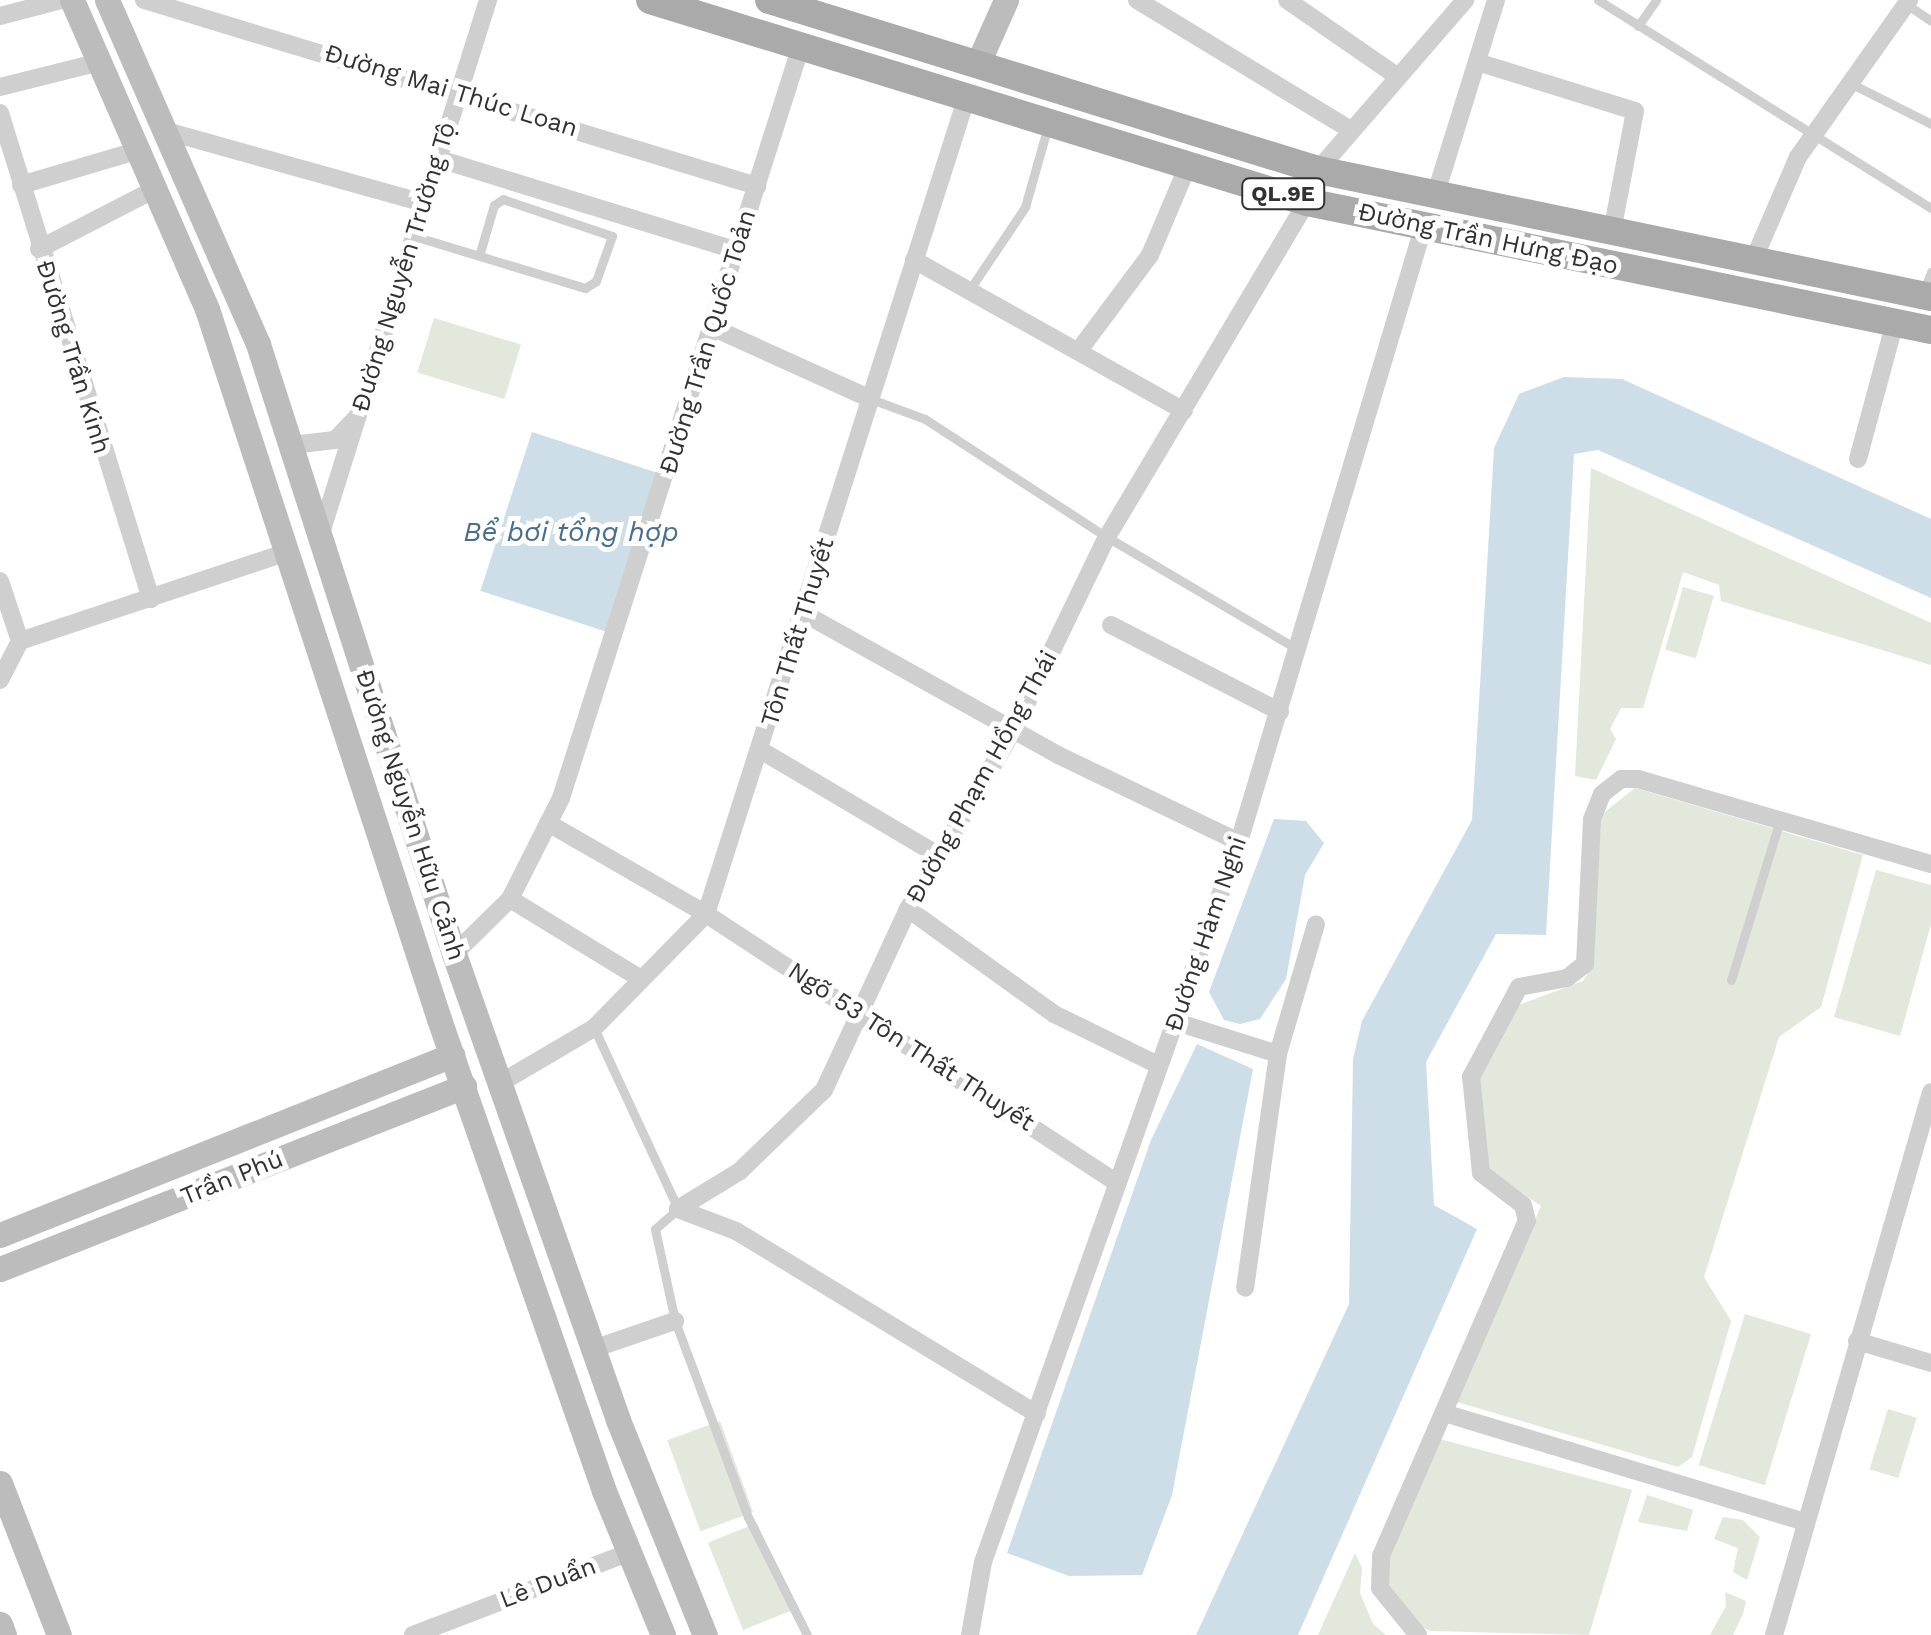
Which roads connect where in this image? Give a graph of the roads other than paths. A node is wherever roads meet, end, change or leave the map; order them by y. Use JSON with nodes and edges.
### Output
{"nodes":[{"id":1,"x":61,"y":0,"type":"edge"},
{"id":2,"x":72,"y":0,"type":"edge"},
{"id":3,"x":107,"y":0,"type":"edge"},
{"id":4,"x":144,"y":0,"type":"edge"},
{"id":5,"x":488,"y":0,"type":"edge"},
{"id":6,"x":650,"y":0,"type":"edge"},
{"id":7,"x":771,"y":0,"type":"edge"},
{"id":8,"x":1006,"y":0,"type":"edge"},
{"id":9,"x":1137,"y":0,"type":"edge"},
{"id":10,"x":1287,"y":0,"type":"edge"},
{"id":11,"x":1465,"y":0,"type":"edge"},
{"id":12,"x":1496,"y":0,"type":"edge"},
{"id":13,"x":1598,"y":0,"type":"edge"},
{"id":14,"x":1656,"y":0,"type":"edge"},
{"id":15,"x":1907,"y":2,"type":"edge"},
{"id":16,"x":0,"y":16,"type":"edge"},
{"id":17,"x":1931,"y":21,"type":"edge"},
{"id":18,"x":1638,"y":26,"type":"junction"},
{"id":19,"x":801,"y":46,"type":"junction"},
{"id":20,"x":100,"y":62,"type":"junction"},
{"id":21,"x":1477,"y":62,"type":"junction"},
{"id":22,"x":978,"y":63,"type":"junction"},
{"id":23,"x":1398,"y":77,"type":"junction"},
{"id":24,"x":1850,"y":83,"type":"junction"},
{"id":25,"x":0,"y":87,"type":"edge"},
{"id":26,"x":458,"y":92,"type":"junction"},
{"id":27,"x":966,"y":96,"type":"junction"},
{"id":28,"x":0,"y":114,"type":"edge"},
{"id":29,"x":1050,"y":121,"type":"junction"},
{"id":30,"x":1931,"y":124,"type":"edge"},
{"id":31,"x":1351,"y":130,"type":"junction"},
{"id":32,"x":166,"y":131,"type":"junction"},
{"id":33,"x":1814,"y":132,"type":"junction"},
{"id":34,"x":140,"y":150,"type":"junction"},
{"id":35,"x":438,"y":160,"type":"junction"},
{"id":36,"x":1190,"y":163,"type":"junction"},
{"id":37,"x":1318,"y":170,"type":"junction"},
{"id":38,"x":20,"y":186,"type":"junction"},
{"id":39,"x":757,"y":186,"type":"junction"},
{"id":40,"x":157,"y":188,"type":"junction"},
{"id":41,"x":1434,"y":196,"type":"junction"},
{"id":42,"x":1307,"y":202,"type":"junction"},
{"id":43,"x":426,"y":204,"type":"junction"},
{"id":44,"x":1931,"y":208,"type":"edge"},
{"id":45,"x":1424,"y":225,"type":"junction"},
{"id":46,"x":1612,"y":232,"type":"junction"},
{"id":47,"x":417,"y":238,"type":"junction"},
{"id":48,"x":39,"y":249,"type":"junction"},
{"id":49,"x":738,"y":251,"type":"junction"},
{"id":50,"x":479,"y":256,"type":"junction"},
{"id":51,"x":914,"y":260,"type":"junction"},
{"id":52,"x":1753,"y":260,"type":"junction"},
{"id":53,"x":970,"y":289,"type":"junction"},
{"id":54,"x":1923,"y":289,"type":"edge"},
{"id":55,"x":1895,"y":322,"type":"junction"},
{"id":56,"x":716,"y":328,"type":"junction"},
{"id":57,"x":1931,"y":330,"type":"edge"},
{"id":58,"x":1080,"y":349,"type":"junction"},
{"id":59,"x":871,"y":399,"type":"junction"},
{"id":60,"x":362,"y":406,"type":"junction"},
{"id":61,"x":1184,"y":412,"type":"junction"},
{"id":62,"x":292,"y":446,"type":"junction"},
{"id":63,"x":255,"y":453,"type":"junction"},
{"id":64,"x":1858,"y":459,"type":"dead end"},
{"id":65,"x":321,"y":533,"type":"junction"},
{"id":66,"x":1107,"y":538,"type":"junction"},
{"id":67,"x":287,"y":552,"type":"junction"},
{"id":68,"x":0,"y":581,"type":"edge"},
{"id":69,"x":150,"y":599,"type":"junction"},
{"id":70,"x":804,"y":612,"type":"junction"},
{"id":71,"x":1111,"y":624,"type":"dead end"},
{"id":72,"x":20,"y":641,"type":"junction"},
{"id":73,"x":1299,"y":650,"type":"junction"},
{"id":74,"x":0,"y":680,"type":"edge"},
{"id":75,"x":1280,"y":712,"type":"junction"},
{"id":76,"x":1014,"y":729,"type":"junction"},
{"id":77,"x":762,"y":751,"type":"junction"},
{"id":78,"x":1780,"y":820,"type":"junction"},
{"id":79,"x":548,"y":823,"type":"junction"},
{"id":80,"x":1239,"y":842,"type":"junction"},
{"id":81,"x":938,"y":854,"type":"junction"},
{"id":82,"x":1931,"y":864,"type":"edge"},
{"id":83,"x":510,"y":900,"type":"junction"},
{"id":84,"x":908,"y":909,"type":"junction"},
{"id":85,"x":706,"y":914,"type":"junction"},
{"id":86,"x":1316,"y":924,"type":"dead end"},
{"id":87,"x":454,"y":954,"type":"junction"},
{"id":88,"x":640,"y":978,"type":"junction"},
{"id":89,"x":1731,"y":980,"type":"dead end"},
{"id":90,"x":860,"y":1013,"type":"junction"},
{"id":91,"x":1176,"y":1022,"type":"junction"},
{"id":92,"x":594,"y":1028,"type":"junction"},
{"id":93,"x":1278,"y":1054,"type":"junction"},
{"id":94,"x":453,"y":1055,"type":"junction"},
{"id":95,"x":1158,"y":1066,"type":"junction"},
{"id":96,"x":502,"y":1082,"type":"junction"},
{"id":97,"x":465,"y":1090,"type":"junction"},
{"id":98,"x":1931,"y":1092,"type":"edge"},
{"id":99,"x":1116,"y":1182,"type":"junction"},
{"id":100,"x":678,"y":1209,"type":"junction"},
{"id":101,"x":0,"y":1234,"type":"edge"},
{"id":102,"x":0,"y":1269,"type":"edge"},
{"id":103,"x":1245,"y":1288,"type":"dead end"},
{"id":104,"x":674,"y":1321,"type":"junction"},
{"id":105,"x":1857,"y":1341,"type":"junction"},
{"id":106,"x":593,"y":1349,"type":"junction"},
{"id":107,"x":1931,"y":1363,"type":"edge"},
{"id":108,"x":1444,"y":1413,"type":"junction"},
{"id":109,"x":1037,"y":1414,"type":"junction"},
{"id":110,"x":0,"y":1483,"type":"edge"},
{"id":111,"x":1804,"y":1522,"type":"junction"},
{"id":112,"x":664,"y":1540,"type":"junction"},
{"id":113,"x":628,"y":1552,"type":"junction"},
{"id":114,"x":0,"y":1624,"type":"edge"},
{"id":115,"x":4,"y":1635,"type":"edge"},
{"id":116,"x":59,"y":1635,"type":"edge"},
{"id":117,"x":413,"y":1635,"type":"edge"},
{"id":118,"x":663,"y":1635,"type":"edge"},
{"id":119,"x":705,"y":1635,"type":"edge"},
{"id":120,"x":806,"y":1635,"type":"edge"},
{"id":121,"x":970,"y":1635,"type":"edge"},
{"id":122,"x":1418,"y":1635,"type":"edge"},
{"id":123,"x":1774,"y":1635,"type":"edge"}],
"edges":[{"from":1,"to":16,"type":"street"},
{"from":2,"to":20,"type":"main road","name":"Đường Nguyễn Hữu Cảnh"},
{"from":3,"to":32,"type":"main road","name":"Đường Nguyễn Hữu Cảnh"},
{"from":4,"to":26,"type":"street","name":"Đường Mai Thúc Loan"},
{"from":5,"to":26,"type":"street","name":"Đường Nguyễn Trường Tộ"},
{"from":6,"to":19,"type":"main road","name":"Đường Trần Hưng Đạo","number":"QL.9E"},
{"from":7,"to":22,"type":"main road","name":"Đường Trần Hưng Đạo","number":"QL.9E"},
{"from":8,"to":22,"type":"main road"},
{"from":9,"to":31,"type":"street"},
{"from":10,"to":23,"type":"street"},
{"from":11,"to":23,"type":"street"},
{"from":12,"to":21,"type":"street"},
{"from":13,"to":18,"type":"lane"},
{"from":14,"to":18,"type":"lane"},
{"from":15,"to":17,"type":"lane"},
{"from":15,"to":24,"type":"street"},
{"from":18,"to":33,"type":"lane"},
{"from":19,"to":27,"type":"main road","name":"Đường Trần Hưng Đạo","number":"QL.9E"},
{"from":19,"to":39,"type":"street","name":"Đường Trần Quốc Toản"},
{"from":20,"to":25,"type":"street"},
{"from":20,"to":34,"type":"main road","name":"Đường Nguyễn Hữu Cảnh"},
{"from":21,"to":41,"type":"street"},
{"from":21,"to":46,"type":"street"},
{"from":22,"to":27,"type":"main road"},
{"from":22,"to":37,"type":"main road","name":"Đường Trần Hưng Đạo","number":"QL.9E"},
{"from":23,"to":31,"type":"street"},
{"from":24,"to":30,"type":"lane"},
{"from":24,"to":33,"type":"street"},
{"from":26,"to":35,"type":"street","name":"Đường Nguyễn Trường Tộ"},
{"from":26,"to":39,"type":"street","name":"Đường Mai Thúc Loan"},
{"from":27,"to":29,"type":"main road","name":"Đường Trần Hưng Đạo","number":"QL.9E"},
{"from":27,"to":51,"type":"street","name":"Tôn Thất Thuyết"},
{"from":28,"to":38,"type":"street","name":"Đường Trần Kinh"},
{"from":29,"to":36,"type":"main road","name":"Đường Trần Hưng Đạo","number":"QL.9E"},
{"from":29,"to":53,"type":"lane"},
{"from":31,"to":37,"type":"street"},
{"from":32,"to":43,"type":"street"},
{"from":32,"to":62,"type":"main road","name":"Đường Nguyễn Hữu Cảnh"},
{"from":33,"to":44,"type":"lane"},
{"from":33,"to":52,"type":"street"},
{"from":34,"to":38,"type":"street"},
{"from":34,"to":40,"type":"main road","name":"Đường Nguyễn Hữu Cảnh"},
{"from":35,"to":43,"type":"street","name":"Đường Nguyễn Trường Tộ"},
{"from":35,"to":49,"type":"street"},
{"from":36,"to":42,"type":"main road","name":"Đường Trần Hưng Đạo","number":"QL.9E"},
{"from":36,"to":58,"type":"street"},
{"from":37,"to":41,"type":"main road","name":"Đường Trần Hưng Đạo","number":"QL.9E"},
{"from":38,"to":48,"type":"street","name":"Đường Trần Kinh"},
{"from":39,"to":49,"type":"street","name":"Đường Trần Quốc Toản"},
{"from":40,"to":48,"type":"street"},
{"from":40,"to":63,"type":"main road","name":"Đường Nguyễn Hữu Cảnh"},
{"from":41,"to":45,"type":"main road"},
{"from":41,"to":46,"type":"main road","name":"Đường Trần Hưng Đạo","number":"QL.9E"},
{"from":42,"to":45,"type":"main road","name":"Đường Trần Hưng Đạo","number":"QL.9E"},
{"from":42,"to":61,"type":"street","name":"Đường Phạm Hồng Thái"},
{"from":43,"to":47,"type":"street","name":"Đường Nguyễn Trường Tộ"},
{"from":45,"to":55,"type":"main road","name":"Đường Trần Hưng Đạo","number":"QL.9E"},
{"from":45,"to":73,"type":"street","name":"Đường Hàm Nghi"},
{"from":46,"to":52,"type":"main road","name":"Đường Trần Hưng Đạo","number":"QL.9E"},
{"from":47,"to":50,"type":"lane"},
{"from":47,"to":60,"type":"street","name":"Đường Nguyễn Trường Tộ"},
{"from":48,"to":69,"type":"street","name":"Đường Trần Kinh"},
{"from":49,"to":56,"type":"street","name":"Đường Trần Quốc Toản"},
{"from":50,"to":50,"type":"lane"},
{"from":51,"to":53,"type":"street"},
{"from":51,"to":59,"type":"street","name":"Tôn Thất Thuyết"},
{"from":52,"to":54,"type":"main road","name":"Đường Trần Hưng Đạo","number":"QL.9E"},
{"from":53,"to":58,"type":"street"},
{"from":54,"to":55,"type":"main road"},
{"from":55,"to":57,"type":"main road","name":"Đường Trần Hưng Đạo","number":"QL.9E"},
{"from":55,"to":64,"type":"street"},
{"from":56,"to":59,"type":"street"},
{"from":56,"to":79,"type":"street","name":"Đường Trần Quốc Toản"},
{"from":58,"to":61,"type":"street"},
{"from":59,"to":66,"type":"lane"},
{"from":59,"to":70,"type":"street","name":"Tôn Thất Thuyết"},
{"from":60,"to":62,"type":"street"},
{"from":60,"to":65,"type":"street","name":"Đường Nguyễn Trường Tộ"},
{"from":61,"to":66,"type":"street","name":"Đường Phạm Hồng Thái"},
{"from":62,"to":63,"type":"main road"},
{"from":62,"to":65,"type":"main road","name":"Đường Nguyễn Hữu Cảnh"},
{"from":63,"to":67,"type":"main road","name":"Đường Nguyễn Hữu Cảnh"},
{"from":65,"to":67,"type":"main road"},
{"from":65,"to":87,"type":"main road","name":"Đường Nguyễn Hữu Cảnh"},
{"from":66,"to":73,"type":"lane"},
{"from":66,"to":76,"type":"street","name":"Đường Phạm Hồng Thái"},
{"from":67,"to":69,"type":"street"},
{"from":67,"to":94,"type":"main road","name":"Đường Nguyễn Hữu Cảnh"},
{"from":68,"to":72,"type":"street"},
{"from":69,"to":72,"type":"street"},
{"from":70,"to":76,"type":"street"},
{"from":70,"to":77,"type":"street","name":"Tôn Thất Thuyết"},
{"from":71,"to":75,"type":"street"},
{"from":72,"to":74,"type":"street"},
{"from":73,"to":75,"type":"street","name":"Đường Hàm Nghi"},
{"from":75,"to":80,"type":"street","name":"Đường Hàm Nghi"},
{"from":76,"to":80,"type":"street"},
{"from":76,"to":81,"type":"street","name":"Đường Phạm Hồng Thái"},
{"from":77,"to":81,"type":"street"},
{"from":77,"to":85,"type":"street","name":"Tôn Thất Thuyết"},
{"from":78,"to":82,"type":"street"},
{"from":78,"to":89,"type":"lane"},
{"from":78,"to":108,"type":"street"},
{"from":79,"to":83,"type":"street","name":"Đường Trần Quốc Toản"},
{"from":79,"to":85,"type":"street","name":"Ngõ 53 Tôn Thất Thuyết"},
{"from":80,"to":91,"type":"street","name":"Đường Hàm Nghi"},
{"from":81,"to":84,"type":"street","name":"Đường Phạm Hồng Thái"},
{"from":83,"to":87,"type":"street","name":"Đường Trần Quốc Toản"},
{"from":83,"to":88,"type":"street"},
{"from":84,"to":90,"type":"street","name":"Đường Phạm Hồng Thái"},
{"from":84,"to":95,"type":"street"},
{"from":85,"to":88,"type":"street","name":"Tôn Thất Thuyết"},
{"from":85,"to":90,"type":"street","name":"Ngõ 53 Tôn Thất Thuyết"},
{"from":86,"to":93,"type":"street"},
{"from":87,"to":96,"type":"main road","name":"Đường Nguyễn Hữu Cảnh"},
{"from":88,"to":92,"type":"street","name":"Tôn Thất Thuyết"},
{"from":90,"to":99,"type":"street","name":"Ngõ 53 Tôn Thất Thuyết"},
{"from":90,"to":100,"type":"street","name":"Đường Phạm Hồng Thái"},
{"from":91,"to":93,"type":"street"},
{"from":91,"to":95,"type":"street","name":"Đường Hàm Nghi"},
{"from":92,"to":96,"type":"street","name":"Tôn Thất Thuyết"},
{"from":92,"to":100,"type":"lane"},
{"from":93,"to":103,"type":"street"},
{"from":94,"to":97,"type":"main road","name":"Đường Nguyễn Hữu Cảnh"},
{"from":94,"to":101,"type":"main road","name":"Trần Phú"},
{"from":95,"to":99,"type":"street","name":"Đường Hàm Nghi"},
{"from":96,"to":97,"type":"main road","name":"Trần Phú"},
{"from":96,"to":106,"type":"main road","name":"Đường Nguyễn Hữu Cảnh"},
{"from":97,"to":102,"type":"main road","name":"Trần Phú"},
{"from":97,"to":113,"type":"main road","name":"Đường Nguyễn Hữu Cảnh"},
{"from":98,"to":105,"type":"street"},
{"from":99,"to":109,"type":"street","name":"Đường Hàm Nghi"},
{"from":100,"to":104,"type":"lane"},
{"from":100,"to":109,"type":"street"},
{"from":104,"to":106,"type":"street"},
{"from":104,"to":120,"type":"lane"},
{"from":105,"to":107,"type":"street"},
{"from":105,"to":111,"type":"street"},
{"from":106,"to":112,"type":"main road","name":"Đường Nguyễn Hữu Cảnh"},
{"from":108,"to":111,"type":"street"},
{"from":108,"to":122,"type":"street"},
{"from":109,"to":121,"type":"street","name":"Đường Hàm Nghi"},
{"from":110,"to":116,"type":"main road"},
{"from":111,"to":123,"type":"street"},
{"from":112,"to":113,"type":"main road"},
{"from":112,"to":119,"type":"main road","name":"Đường Nguyễn Hữu Cảnh"},
{"from":113,"to":117,"type":"street","name":"Lê Duẩn"},
{"from":113,"to":118,"type":"main road","name":"Đường Nguyễn Hữu Cảnh"},
{"from":114,"to":115,"type":"main road"}]}
